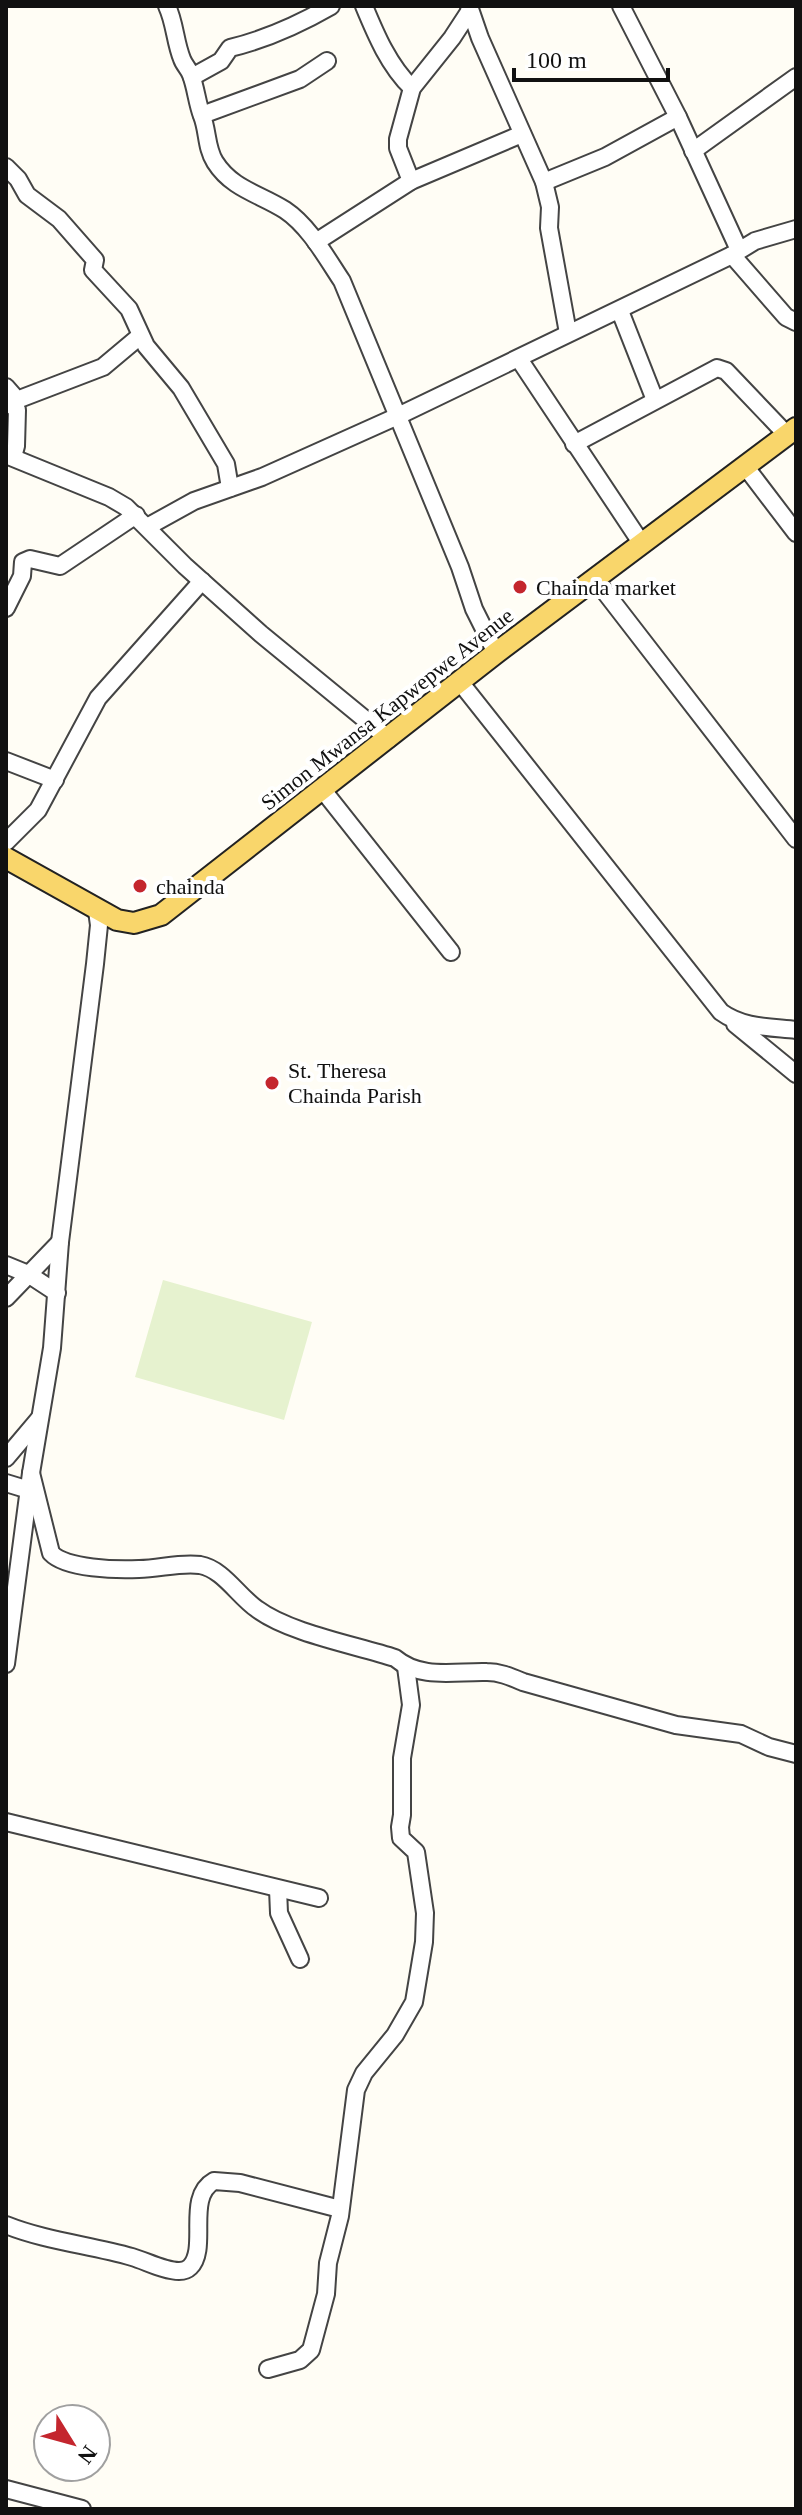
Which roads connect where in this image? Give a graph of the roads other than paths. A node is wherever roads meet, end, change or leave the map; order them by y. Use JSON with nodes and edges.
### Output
{"nodes":[{"id":1,"x":167,"y":6,"type":"edge"},
{"id":2,"x":331,"y":6,"type":"edge"},
{"id":3,"x":364,"y":6,"type":"edge"},
{"id":4,"x":621,"y":6,"type":"edge"},
{"id":5,"x":469,"y":9,"type":"edge"},
{"id":6,"x":327,"y":61,"type":"dead end"},
{"id":7,"x":192,"y":77,"type":"junction"},
{"id":8,"x":796,"y":77,"type":"edge"},
{"id":9,"x":412,"y":88,"type":"junction"},
{"id":10,"x":202,"y":115,"type":"junction"},
{"id":11,"x":678,"y":117,"type":"junction"},
{"id":12,"x":522,"y":134,"type":"junction"},
{"id":13,"x":693,"y":151,"type":"junction"},
{"id":14,"x":6,"y":167,"type":"edge"},
{"id":15,"x":411,"y":181,"type":"junction"},
{"id":16,"x":544,"y":182,"type":"junction"},
{"id":17,"x":796,"y":229,"type":"edge"},
{"id":18,"x":316,"y":242,"type":"junction"},
{"id":19,"x":735,"y":252,"type":"junction"},
{"id":20,"x":620,"y":311,"type":"junction"},
{"id":21,"x":796,"y":322,"type":"edge"},
{"id":22,"x":568,"y":333,"type":"junction"},
{"id":23,"x":140,"y":336,"type":"junction"},
{"id":24,"x":519,"y":359,"type":"junction"},
{"id":25,"x":8,"y":395,"type":"edge"},
{"id":26,"x":655,"y":400,"type":"junction"},
{"id":27,"x":398,"y":416,"type":"junction"},
{"id":28,"x":791,"y":431,"type":"edge"},
{"id":29,"x":574,"y":444,"type":"junction"},
{"id":30,"x":10,"y":456,"type":"edge"},
{"id":31,"x":745,"y":466,"type":"junction"},
{"id":32,"x":230,"y":488,"type":"junction"},
{"id":33,"x":141,"y":521,"type":"junction"},
{"id":34,"x":796,"y":533,"type":"edge"},
{"id":35,"x":642,"y":544,"type":"junction"},
{"id":36,"x":595,"y":579,"type":"junction"},
{"id":37,"x":202,"y":581,"type":"junction"},
{"id":38,"x":6,"y":608,"type":"edge"},
{"id":39,"x":496,"y":653,"type":"junction"},
{"id":40,"x":460,"y":682,"type":"junction"},
{"id":41,"x":389,"y":739,"type":"junction"},
{"id":42,"x":6,"y":761,"type":"edge"},
{"id":43,"x":55,"y":780,"type":"junction"},
{"id":44,"x":322,"y":789,"type":"junction"},
{"id":45,"x":796,"y":839,"type":"edge"},
{"id":46,"x":6,"y":842,"type":"edge"},
{"id":47,"x":6,"y":858,"type":"edge"},
{"id":48,"x":97,"y":911,"type":"junction"},
{"id":49,"x":451,"y":952,"type":"dead end"},
{"id":50,"x":721,"y":1012,"type":"junction"},
{"id":51,"x":796,"y":1030,"type":"edge"},
{"id":52,"x":796,"y":1074,"type":"edge"},
{"id":53,"x":60,"y":1242,"type":"junction"},
{"id":54,"x":6,"y":1265,"type":"edge"},
{"id":55,"x":28,"y":1274,"type":"junction"},
{"id":56,"x":57,"y":1293,"type":"junction"},
{"id":57,"x":6,"y":1298,"type":"edge"},
{"id":58,"x":40,"y":1417,"type":"junction"},
{"id":59,"x":6,"y":1458,"type":"edge"},
{"id":60,"x":31,"y":1473,"type":"junction"},
{"id":61,"x":6,"y":1483,"type":"edge"},
{"id":62,"x":29,"y":1490,"type":"junction"},
{"id":63,"x":6,"y":1664,"type":"edge"},
{"id":64,"x":406,"y":1667,"type":"junction"},
{"id":65,"x":796,"y":1754,"type":"edge"},
{"id":66,"x":6,"y":1822,"type":"edge"},
{"id":67,"x":278,"y":1889,"type":"junction"},
{"id":68,"x":319,"y":1898,"type":"dead end"},
{"id":69,"x":300,"y":1959,"type":"dead end"},
{"id":70,"x":340,"y":2209,"type":"junction"},
{"id":71,"x":6,"y":2225,"type":"edge"},
{"id":72,"x":268,"y":2369,"type":"dead end"},
{"id":73,"x":6,"y":2489,"type":"edge"},
{"id":74,"x":82,"y":2509,"type":"edge"}],
"edges":[{"from":1,"to":7,"type":"street"},
{"from":2,"to":7,"type":"street"},
{"from":3,"to":9,"type":"street"},
{"from":4,"to":11,"type":"street"},
{"from":5,"to":9,"type":"street"},
{"from":5,"to":12,"type":"street"},
{"from":6,"to":10,"type":"street"},
{"from":7,"to":10,"type":"street"},
{"from":8,"to":13,"type":"street"},
{"from":9,"to":15,"type":"street"},
{"from":10,"to":18,"type":"street"},
{"from":11,"to":13,"type":"street"},
{"from":11,"to":16,"type":"street"},
{"from":12,"to":15,"type":"street"},
{"from":12,"to":16,"type":"street"},
{"from":13,"to":19,"type":"street"},
{"from":14,"to":23,"type":"street"},
{"from":15,"to":18,"type":"street"},
{"from":16,"to":22,"type":"street"},
{"from":17,"to":19,"type":"street"},
{"from":18,"to":27,"type":"street"},
{"from":19,"to":20,"type":"street"},
{"from":19,"to":21,"type":"street"},
{"from":20,"to":22,"type":"street"},
{"from":20,"to":26,"type":"street"},
{"from":22,"to":24,"type":"street"},
{"from":23,"to":25,"type":"street"},
{"from":23,"to":32,"type":"street"},
{"from":24,"to":27,"type":"street"},
{"from":24,"to":29,"type":"street"},
{"from":25,"to":30,"type":"street"},
{"from":26,"to":28,"type":"street"},
{"from":26,"to":29,"type":"street"},
{"from":27,"to":32,"type":"street"},
{"from":27,"to":39,"type":"street"},
{"from":28,"to":31,"type":"main road","name":"Simon Mwansa Kapwepwe Avenue"},
{"from":29,"to":35,"type":"street"},
{"from":30,"to":33,"type":"street"},
{"from":31,"to":34,"type":"street"},
{"from":31,"to":35,"type":"main road","name":"Simon Mwansa Kapwepwe Avenue"},
{"from":32,"to":33,"type":"street"},
{"from":33,"to":37,"type":"street"},
{"from":33,"to":38,"type":"street"},
{"from":35,"to":36,"type":"main road","name":"Simon Mwansa Kapwepwe Avenue"},
{"from":36,"to":39,"type":"main road","name":"Simon Mwansa Kapwepwe Avenue"},
{"from":36,"to":45,"type":"street"},
{"from":37,"to":41,"type":"street"},
{"from":37,"to":43,"type":"street"},
{"from":39,"to":40,"type":"main road","name":"Simon Mwansa Kapwepwe Avenue"},
{"from":40,"to":41,"type":"main road","name":"Simon Mwansa Kapwepwe Avenue"},
{"from":40,"to":50,"type":"street"},
{"from":41,"to":44,"type":"main road","name":"Simon Mwansa Kapwepwe Avenue"},
{"from":42,"to":43,"type":"street"},
{"from":43,"to":46,"type":"street"},
{"from":44,"to":48,"type":"main road","name":"Simon Mwansa Kapwepwe Avenue"},
{"from":44,"to":49,"type":"street"},
{"from":47,"to":48,"type":"main road"},
{"from":48,"to":53,"type":"street"},
{"from":50,"to":51,"type":"street"},
{"from":50,"to":52,"type":"street"},
{"from":53,"to":55,"type":"street"},
{"from":53,"to":56,"type":"street"},
{"from":54,"to":55,"type":"street"},
{"from":55,"to":56,"type":"street"},
{"from":55,"to":57,"type":"street"},
{"from":56,"to":58,"type":"street"},
{"from":58,"to":59,"type":"street"},
{"from":58,"to":60,"type":"street"},
{"from":60,"to":62,"type":"street"},
{"from":60,"to":64,"type":"street"},
{"from":61,"to":62,"type":"street"},
{"from":62,"to":63,"type":"street"},
{"from":64,"to":65,"type":"street"},
{"from":64,"to":70,"type":"street"},
{"from":66,"to":67,"type":"street"},
{"from":67,"to":68,"type":"street"},
{"from":67,"to":69,"type":"street"},
{"from":70,"to":71,"type":"street"},
{"from":70,"to":72,"type":"street"},
{"from":73,"to":74,"type":"street"}]}
